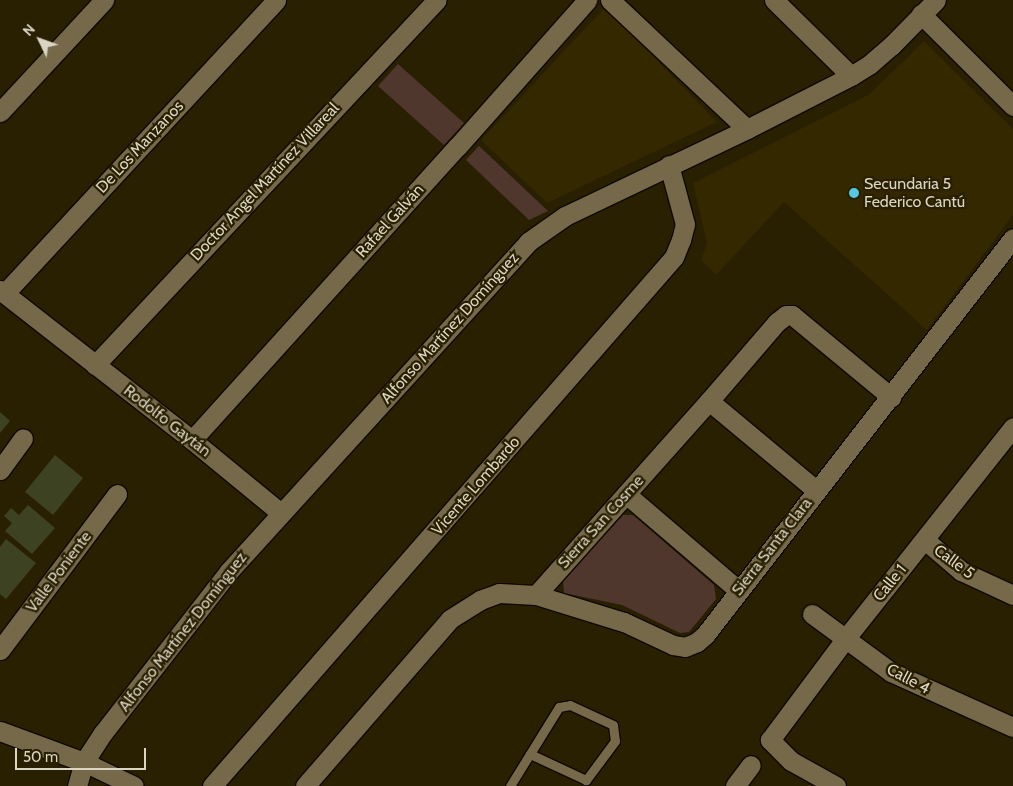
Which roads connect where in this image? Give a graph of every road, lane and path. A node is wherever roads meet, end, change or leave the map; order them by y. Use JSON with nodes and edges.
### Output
{"nodes":[{"id":1,"x":104,"y":0,"type":"edge"},
{"id":2,"x":276,"y":0,"type":"edge"},
{"id":3,"x":436,"y":0,"type":"edge"},
{"id":4,"x":587,"y":0,"type":"edge"},
{"id":5,"x":610,"y":0,"type":"edge"},
{"id":6,"x":774,"y":0,"type":"edge"},
{"id":7,"x":925,"y":6,"type":"edge"},
{"id":8,"x":851,"y":76,"type":"junction"},
{"id":9,"x":1013,"y":106,"type":"edge"},
{"id":10,"x":0,"y":112,"type":"edge"},
{"id":11,"x":747,"y":129,"type":"junction"},
{"id":12,"x":670,"y":165,"type":"junction"},
{"id":13,"x":1013,"y":238,"type":"edge"},
{"id":14,"x":2,"y":292,"type":"edge"},
{"id":15,"x":95,"y":365,"type":"junction"},
{"id":16,"x":890,"y":397,"type":"junction"},
{"id":17,"x":709,"y":401,"type":"junction"},
{"id":18,"x":1010,"y":436,"type":"edge"},
{"id":19,"x":23,"y":438,"type":"dead end"},
{"id":20,"x":192,"y":440,"type":"junction"},
{"id":21,"x":0,"y":470,"type":"edge"},
{"id":22,"x":816,"y":490,"type":"junction"},
{"id":23,"x":117,"y":494,"type":"dead end"},
{"id":24,"x":626,"y":494,"type":"junction"},
{"id":25,"x":281,"y":513,"type":"junction"},
{"id":26,"x":925,"y":540,"type":"junction"},
{"id":27,"x":738,"y":590,"type":"junction"},
{"id":28,"x":1013,"y":595,"type":"edge"},
{"id":29,"x":536,"y":596,"type":"junction"},
{"id":30,"x":812,"y":614,"type":"dead end"},
{"id":31,"x":846,"y":638,"type":"junction"},
{"id":32,"x":0,"y":650,"type":"edge"},
{"id":33,"x":1013,"y":726,"type":"edge"},
{"id":34,"x":0,"y":731,"type":"edge"},
{"id":35,"x":530,"y":754,"type":"junction"},
{"id":36,"x":84,"y":762,"type":"junction"},
{"id":37,"x":751,"y":765,"type":"dead end"},
{"id":38,"x":77,"y":786,"type":"edge"},
{"id":39,"x":134,"y":786,"type":"edge"},
{"id":40,"x":212,"y":786,"type":"edge"},
{"id":41,"x":305,"y":786,"type":"edge"},
{"id":42,"x":510,"y":786,"type":"edge"},
{"id":43,"x":735,"y":786,"type":"edge"},
{"id":44,"x":836,"y":786,"type":"edge"}],
"edges":[{"from":1,"to":10,"type":"street"},
{"from":2,"to":14,"type":"street","name":"De Los Manzanos"},
{"from":3,"to":15,"type":"street","name":"Doctor Angel Martínez Villareal"},
{"from":4,"to":20,"type":"street","name":"Rafael Galván"},
{"from":5,"to":11,"type":"street"},
{"from":6,"to":8,"type":"street"},
{"from":7,"to":8,"type":"street","name":"Alfonso Martínez Domínguez"},
{"from":7,"to":9,"type":"street"},
{"from":8,"to":11,"type":"street","name":"Alfonso Martínez Domínguez"},
{"from":11,"to":12,"type":"street","name":"Alfonso Martínez Domínguez"},
{"from":12,"to":25,"type":"street","name":"Alfonso Martínez Domínguez"},
{"from":12,"to":40,"type":"street","name":"Vicente Lombardo"},
{"from":13,"to":16,"type":"street","name":"Sierra Santa Clara"},
{"from":14,"to":15,"type":"street","name":"Rodolfo Gaytán"},
{"from":15,"to":20,"type":"street","name":"Rodolfo Gaytán"},
{"from":16,"to":17,"type":"street","name":"Sierra San Cosme"},
{"from":16,"to":22,"type":"street","name":"Sierra Santa Clara"},
{"from":17,"to":22,"type":"street"},
{"from":17,"to":24,"type":"street","name":"Sierra San Cosme"},
{"from":18,"to":26,"type":"street","name":"Calle 1"},
{"from":19,"to":21,"type":"street"},
{"from":20,"to":25,"type":"street","name":"Rodolfo Gaytán"},
{"from":22,"to":27,"type":"street","name":"Sierra Santa Clara"},
{"from":23,"to":32,"type":"street","name":"Valle Poniente"},
{"from":24,"to":27,"type":"street"},
{"from":24,"to":29,"type":"street","name":"Sierra San Cosme"},
{"from":25,"to":36,"type":"street","name":"Alfonso Martínez Domínguez"},
{"from":26,"to":28,"type":"street","name":"Calle 5"},
{"from":26,"to":31,"type":"street","name":"Calle 1"},
{"from":27,"to":29,"type":"street","name":"Sierra Santa Clara"},
{"from":29,"to":41,"type":"street"},
{"from":30,"to":31,"type":"street","name":"Calle 4"},
{"from":31,"to":33,"type":"street","name":"Calle 4"},
{"from":31,"to":44,"type":"street","name":"Calle 1"},
{"from":34,"to":36,"type":"street"},
{"from":35,"to":35,"type":"lane"},
{"from":35,"to":42,"type":"lane"},
{"from":36,"to":38,"type":"street","name":"Alfonso Martínez Domínguez"},
{"from":36,"to":39,"type":"street"},
{"from":37,"to":43,"type":"street"}]}
